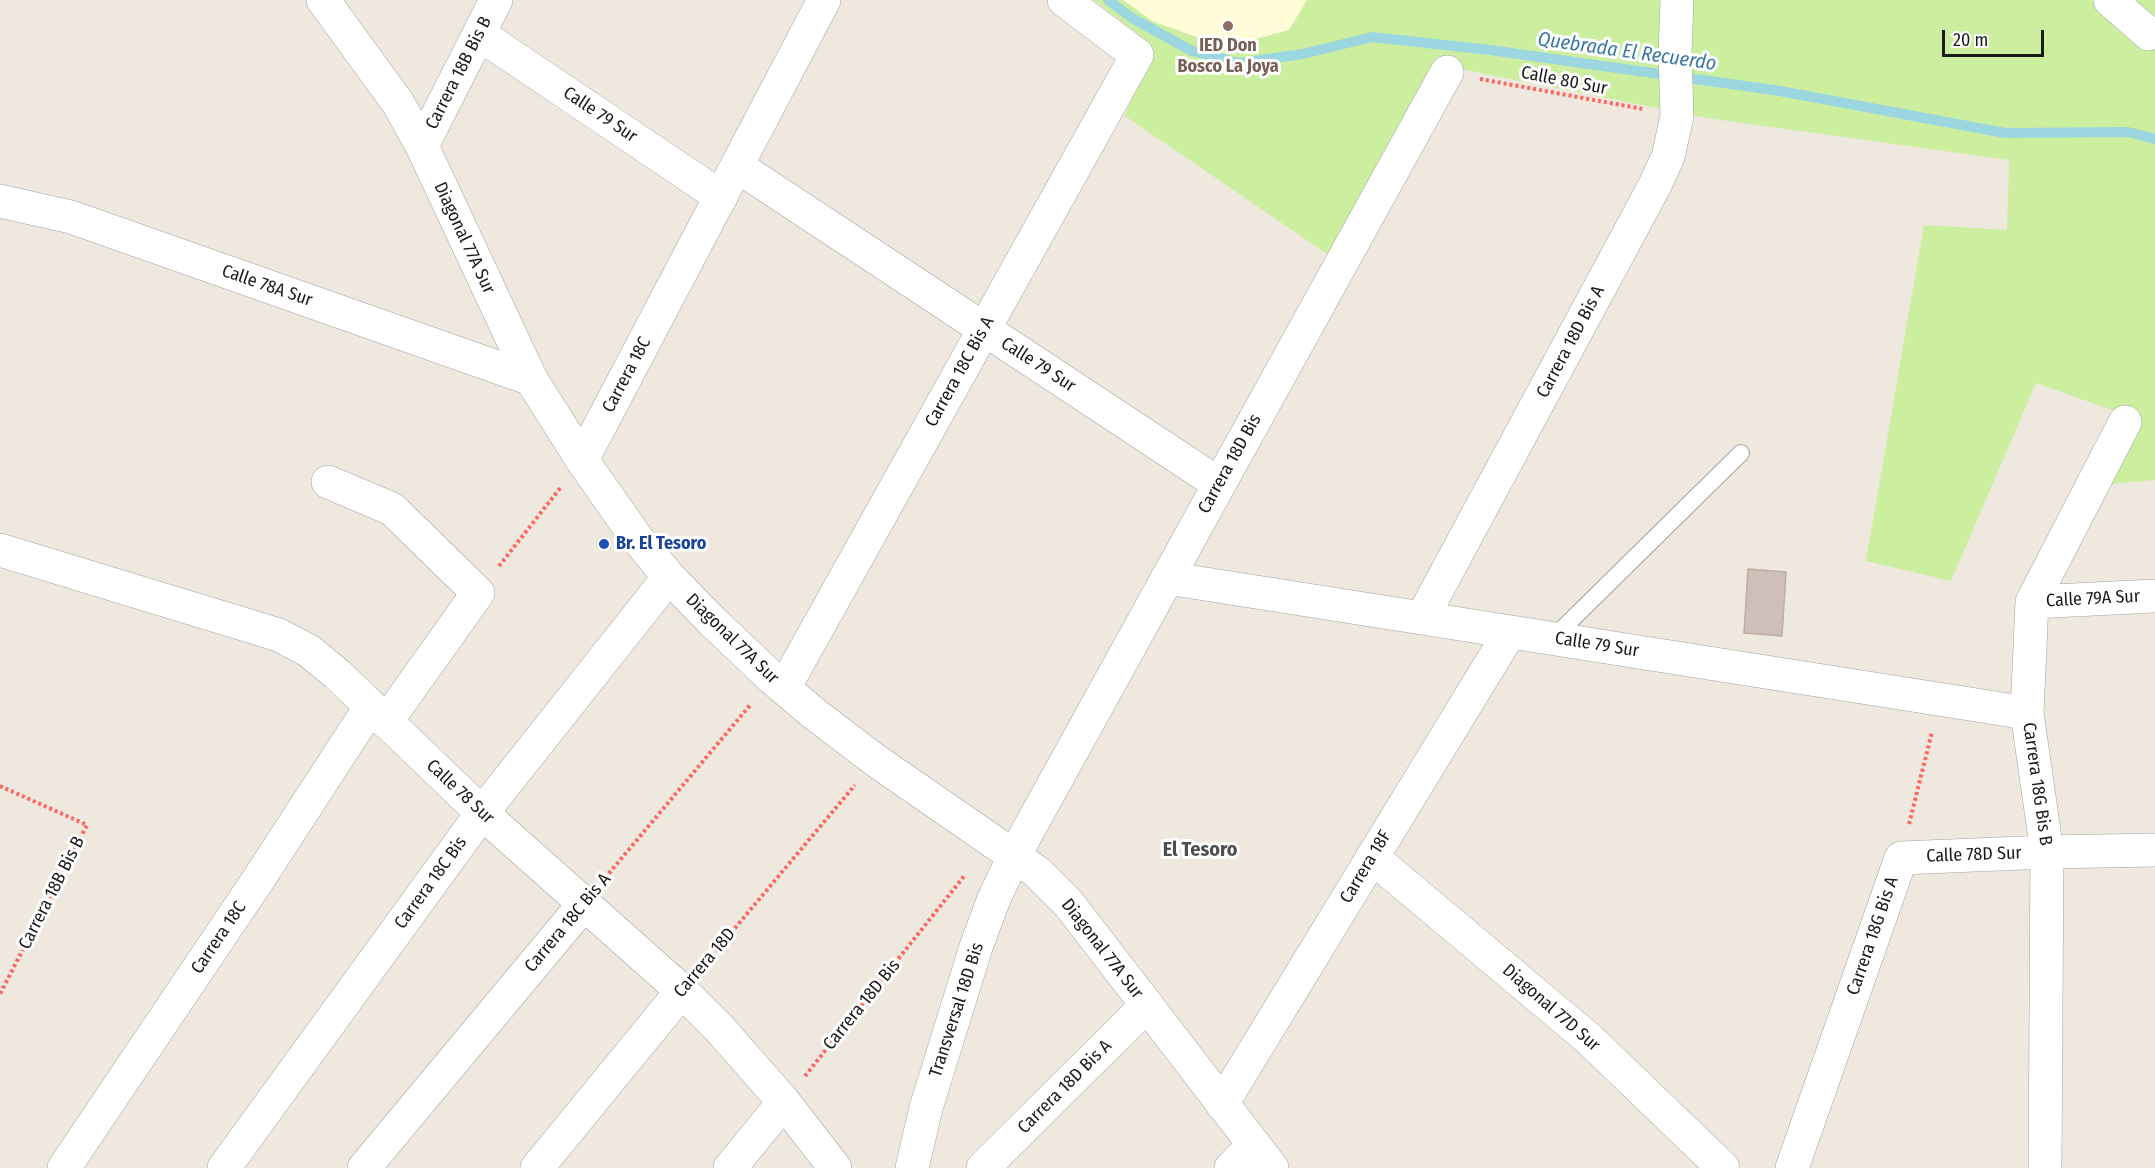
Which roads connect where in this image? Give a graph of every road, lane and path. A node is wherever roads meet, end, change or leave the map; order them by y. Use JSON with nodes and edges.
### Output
{"nodes":[{"id":1,"x":323,"y":0,"type":"edge"},
{"id":2,"x":496,"y":0,"type":"edge"},
{"id":3,"x":824,"y":0,"type":"edge"},
{"id":4,"x":1064,"y":0,"type":"edge"},
{"id":5,"x":1677,"y":0,"type":"edge"},
{"id":6,"x":2110,"y":0,"type":"edge"},
{"id":7,"x":479,"y":34,"type":"junction"},
{"id":8,"x":2149,"y":34,"type":"dead end"},
{"id":9,"x":1447,"y":72,"type":"joint"},
{"id":10,"x":1677,"y":107,"type":"junction"},
{"id":11,"x":422,"y":146,"type":"junction"},
{"id":12,"x":737,"y":166,"type":"junction"},
{"id":13,"x":721,"y":197,"type":"junction"},
{"id":14,"x":0,"y":201,"type":"edge"},
{"id":15,"x":984,"y":329,"type":"junction"},
{"id":16,"x":531,"y":379,"type":"junction"},
{"id":17,"x":2125,"y":422,"type":"dead end"},
{"id":18,"x":1741,"y":453,"type":"dead end"},
{"id":19,"x":582,"y":460,"type":"junction"},
{"id":20,"x":328,"y":482,"type":"dead end"},
{"id":21,"x":1219,"y":484,"type":"junction"},
{"id":22,"x":0,"y":549,"type":"edge"},
{"id":23,"x":669,"y":577,"type":"junction"},
{"id":24,"x":1167,"y":578,"type":"junction"},
{"id":25,"x":478,"y":593,"type":"junction"},
{"id":26,"x":2155,"y":596,"type":"edge"},
{"id":27,"x":2032,"y":602,"type":"junction"},
{"id":28,"x":1422,"y":618,"type":"junction"},
{"id":29,"x":1510,"y":632,"type":"junction"},
{"id":30,"x":1553,"y":639,"type":"junction"},
{"id":31,"x":778,"y":683,"type":"junction"},
{"id":32,"x":1941,"y":700,"type":"junction"},
{"id":33,"x":2027,"y":713,"type":"junction"},
{"id":34,"x":379,"y":714,"type":"junction"},
{"id":35,"x":875,"y":760,"type":"junction"},
{"id":36,"x":0,"y":786,"type":"edge"},
{"id":37,"x":482,"y":813,"type":"junction"},
{"id":38,"x":1003,"y":849,"type":"junction"},
{"id":39,"x":2155,"y":850,"type":"edge"},
{"id":40,"x":2047,"y":852,"type":"junction"},
{"id":41,"x":1372,"y":857,"type":"junction"},
{"id":42,"x":1901,"y":858,"type":"junction"},
{"id":43,"x":584,"y":904,"type":"junction"},
{"id":44,"x":682,"y":991,"type":"junction"},
{"id":45,"x":0,"y":994,"type":"edge"},
{"id":46,"x":1147,"y":1005,"type":"junction"},
{"id":47,"x":784,"y":1102,"type":"junction"},
{"id":48,"x":1222,"y":1104,"type":"junction"},
{"id":49,"x":1263,"y":1157,"type":"edge"},
{"id":50,"x":64,"y":1168,"type":"edge"},
{"id":51,"x":224,"y":1168,"type":"edge"},
{"id":52,"x":364,"y":1168,"type":"edge"},
{"id":53,"x":537,"y":1168,"type":"edge"},
{"id":54,"x":730,"y":1168,"type":"edge"},
{"id":55,"x":835,"y":1168,"type":"edge"},
{"id":56,"x":912,"y":1168,"type":"edge"},
{"id":57,"x":983,"y":1168,"type":"edge"},
{"id":58,"x":1231,"y":1168,"type":"edge"},
{"id":59,"x":1723,"y":1168,"type":"edge"},
{"id":60,"x":1792,"y":1168,"type":"edge"},
{"id":61,"x":2045,"y":1168,"type":"edge"}],
"edges":[{"from":1,"to":11,"type":"street","name":"Diagonal 77A Sur"},
{"from":2,"to":7,"type":"street","name":"Carrera 18B Bis B"},
{"from":3,"to":12,"type":"street","name":"Carrera 18C"},
{"from":4,"to":15,"type":"street","name":"Carrera 18C Bis A"},
{"from":5,"to":10,"type":"street","name":"Carrera 18D Bis A"},
{"from":6,"to":8,"type":"street"},
{"from":7,"to":11,"type":"street","name":"Carrera 18B Bis B"},
{"from":7,"to":13,"type":"street","name":"Calle 79 Sur"},
{"from":9,"to":10,"type":"path","name":"Calle 80 Sur"},
{"from":9,"to":21,"type":"street","name":"Carrera 18D Bis"},
{"from":10,"to":28,"type":"street","name":"Carrera 18D Bis A"},
{"from":11,"to":16,"type":"street","name":"Diagonal 77A Sur"},
{"from":12,"to":13,"type":"street","name":"Carrera 18C"},
{"from":12,"to":15,"type":"street","name":"Calle 79 Sur"},
{"from":13,"to":19,"type":"street","name":"Carrera 18C"},
{"from":14,"to":16,"type":"street","name":"Calle 78A Sur"},
{"from":15,"to":21,"type":"street","name":"Calle 79 Sur"},
{"from":15,"to":31,"type":"street","name":"Carrera 18C Bis A"},
{"from":16,"to":19,"type":"street","name":"Diagonal 77A Sur"},
{"from":17,"to":27,"type":"street","name":"Carrera 18G Bis B"},
{"from":18,"to":30,"type":"lane"},
{"from":19,"to":23,"type":"street","name":"Diagonal 77A Sur"},
{"from":19,"to":25,"type":"path"},
{"from":20,"to":25,"type":"street"},
{"from":21,"to":24,"type":"street","name":"Carrera 18D Bis"},
{"from":22,"to":34,"type":"street","name":"Calle 78 Sur"},
{"from":23,"to":31,"type":"street","name":"Diagonal 77A Sur"},
{"from":23,"to":37,"type":"street","name":"Carrera 18C Bis"},
{"from":24,"to":28,"type":"street","name":"Calle 79 Sur"},
{"from":24,"to":38,"type":"street","name":"Carrera 18D Bis"},
{"from":25,"to":34,"type":"street","name":"Carrera 18C"},
{"from":26,"to":27,"type":"street","name":"Calle 79A Sur"},
{"from":27,"to":33,"type":"street","name":"Carrera 18G Bis B"},
{"from":28,"to":29,"type":"street","name":"Calle 79 Sur"},
{"from":29,"to":30,"type":"street","name":"Calle 79 Sur"},
{"from":29,"to":41,"type":"street","name":"Carrera 18F"},
{"from":30,"to":32,"type":"street","name":"Calle 79 Sur"},
{"from":31,"to":35,"type":"street","name":"Diagonal 77A Sur"},
{"from":31,"to":43,"type":"path","name":"Carrera 18C Bis A"},
{"from":32,"to":33,"type":"street","name":"Calle 79 Sur"},
{"from":32,"to":42,"type":"path","name":"Carrera 18G Bis A"},
{"from":33,"to":40,"type":"street","name":"Carrera 18G Bis B"},
{"from":34,"to":37,"type":"street","name":"Calle 78 Sur"},
{"from":34,"to":50,"type":"street","name":"Carrera 18C"},
{"from":35,"to":38,"type":"street","name":"Diagonal 77A Sur"},
{"from":35,"to":44,"type":"path","name":"Carrera 18D"},
{"from":36,"to":45,"type":"path","name":"Carrera 18B Bis B"},
{"from":37,"to":43,"type":"street","name":"Calle 78 Sur"},
{"from":37,"to":51,"type":"street","name":"Carrera 18C Bis"},
{"from":38,"to":46,"type":"street","name":"Diagonal 77A Sur"},
{"from":38,"to":47,"type":"path","name":"Carrera 18D Bis"},
{"from":38,"to":56,"type":"street","name":"Transversal 18D Bis"},
{"from":39,"to":40,"type":"street","name":"Calle 78D Sur"},
{"from":40,"to":42,"type":"street","name":"Calle 78D Sur"},
{"from":40,"to":61,"type":"street","name":"Carrera 18G Bis B"},
{"from":41,"to":48,"type":"street","name":"Carrera 18F"},
{"from":41,"to":59,"type":"street","name":"Diagonal 77D Sur"},
{"from":42,"to":60,"type":"street","name":"Carrera 18G Bis A"},
{"from":43,"to":44,"type":"street","name":"Calle 78 Sur"},
{"from":43,"to":52,"type":"street","name":"Carrera 18C Bis A"},
{"from":44,"to":47,"type":"street","name":"Calle 78 Sur"},
{"from":44,"to":53,"type":"street","name":"Carrera 18D"},
{"from":46,"to":48,"type":"street","name":"Diagonal 77A Sur"},
{"from":46,"to":57,"type":"street","name":"Carrera 18D Bis A"},
{"from":47,"to":54,"type":"street"},
{"from":47,"to":55,"type":"street","name":"Calle 78 Sur"},
{"from":48,"to":49,"type":"street","name":"Diagonal 77A Sur"},
{"from":49,"to":58,"type":"street"}]}
